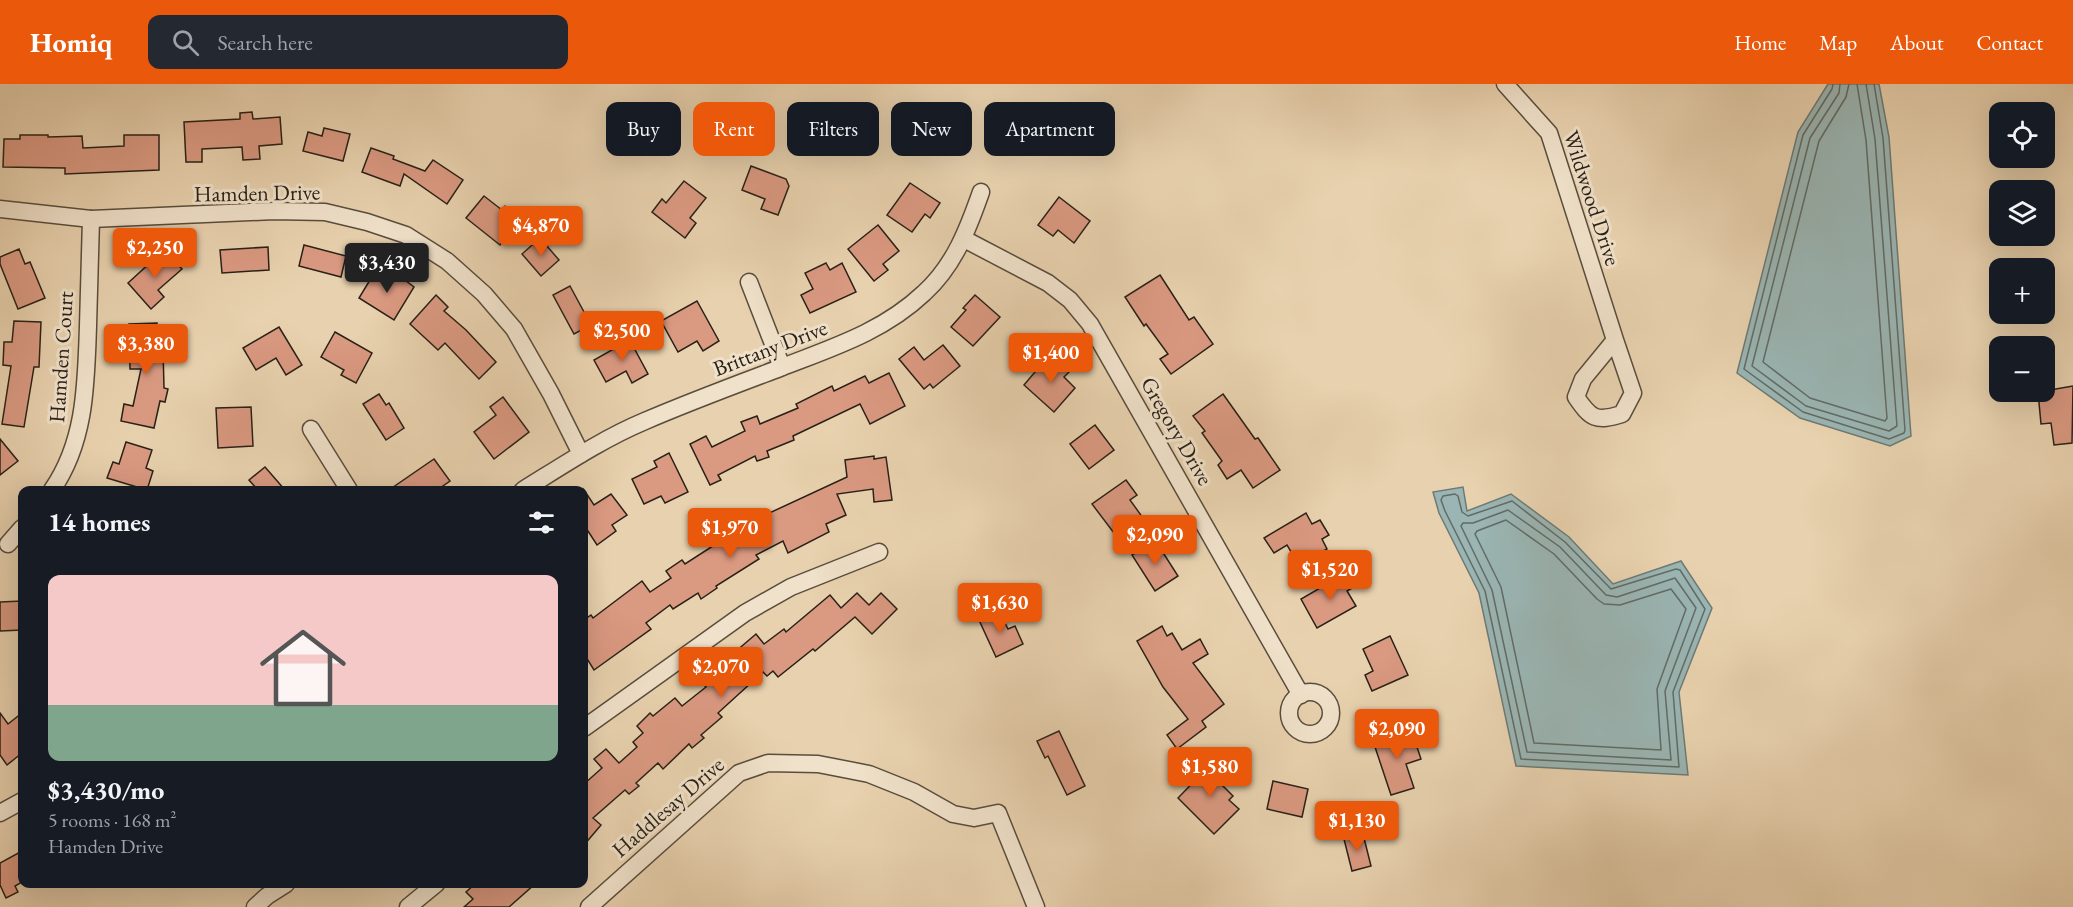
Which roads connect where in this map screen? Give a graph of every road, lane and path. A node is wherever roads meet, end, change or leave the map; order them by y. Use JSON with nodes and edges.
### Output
{"nodes":[{"id":1,"x":1505,"y":84,"type":"edge"},
{"id":2,"x":981,"y":192,"type":"dead end"},
{"id":3,"x":0,"y":209,"type":"edge"},
{"id":4,"x":91,"y":219,"type":"junction"},
{"id":5,"x":964,"y":239,"type":"junction"},
{"id":6,"x":749,"y":282,"type":"dead end"},
{"id":7,"x":1615,"y":340,"type":"dead end"},
{"id":8,"x":782,"y":367,"type":"junction"},
{"id":9,"x":311,"y":429,"type":"dead end"},
{"id":10,"x":581,"y":454,"type":"junction"},
{"id":11,"x":55,"y":486,"type":"edge"},
{"id":12,"x":347,"y":486,"type":"edge"},
{"id":13,"x":529,"y":486,"type":"edge"},
{"id":14,"x":18,"y":533,"type":"edge"},
{"id":15,"x":8,"y":544,"type":"dead end"},
{"id":16,"x":879,"y":552,"type":"dead end"},
{"id":17,"x":1300,"y":695,"type":"dead end"},
{"id":18,"x":588,"y":725,"type":"edge"},
{"id":19,"x":18,"y":803,"type":"edge"},
{"id":20,"x":0,"y":813,"type":"edge"},
{"id":21,"x":280,"y":888,"type":"edge"},
{"id":22,"x":431,"y":888,"type":"edge"},
{"id":23,"x":255,"y":907,"type":"edge"},
{"id":24,"x":408,"y":907,"type":"edge"},
{"id":25,"x":589,"y":907,"type":"edge"},
{"id":26,"x":1036,"y":907,"type":"edge"}],
"edges":[{"from":1,"to":7,"type":"street","name":"Wildwood Drive"},
{"from":2,"to":5,"type":"street","name":"Brittany Drive"},
{"from":3,"to":4,"type":"street","name":"Hamden Drive"},
{"from":4,"to":10,"type":"street","name":"Hamden Drive"},
{"from":4,"to":11,"type":"street","name":"Hamden Court"},
{"from":5,"to":8,"type":"street","name":"Brittany Drive"},
{"from":5,"to":17,"type":"street","name":"Gregory Drive"},
{"from":6,"to":8,"type":"street"},
{"from":8,"to":10,"type":"street","name":"Brittany Drive"},
{"from":9,"to":12,"type":"street"},
{"from":10,"to":13,"type":"street","name":"Brittany Drive"},
{"from":14,"to":15,"type":"street"},
{"from":16,"to":18,"type":"street"},
{"from":19,"to":20,"type":"street"},
{"from":21,"to":23,"type":"street"},
{"from":22,"to":24,"type":"street"},
{"from":25,"to":26,"type":"street","name":"Haddlesay Drive"}]}
